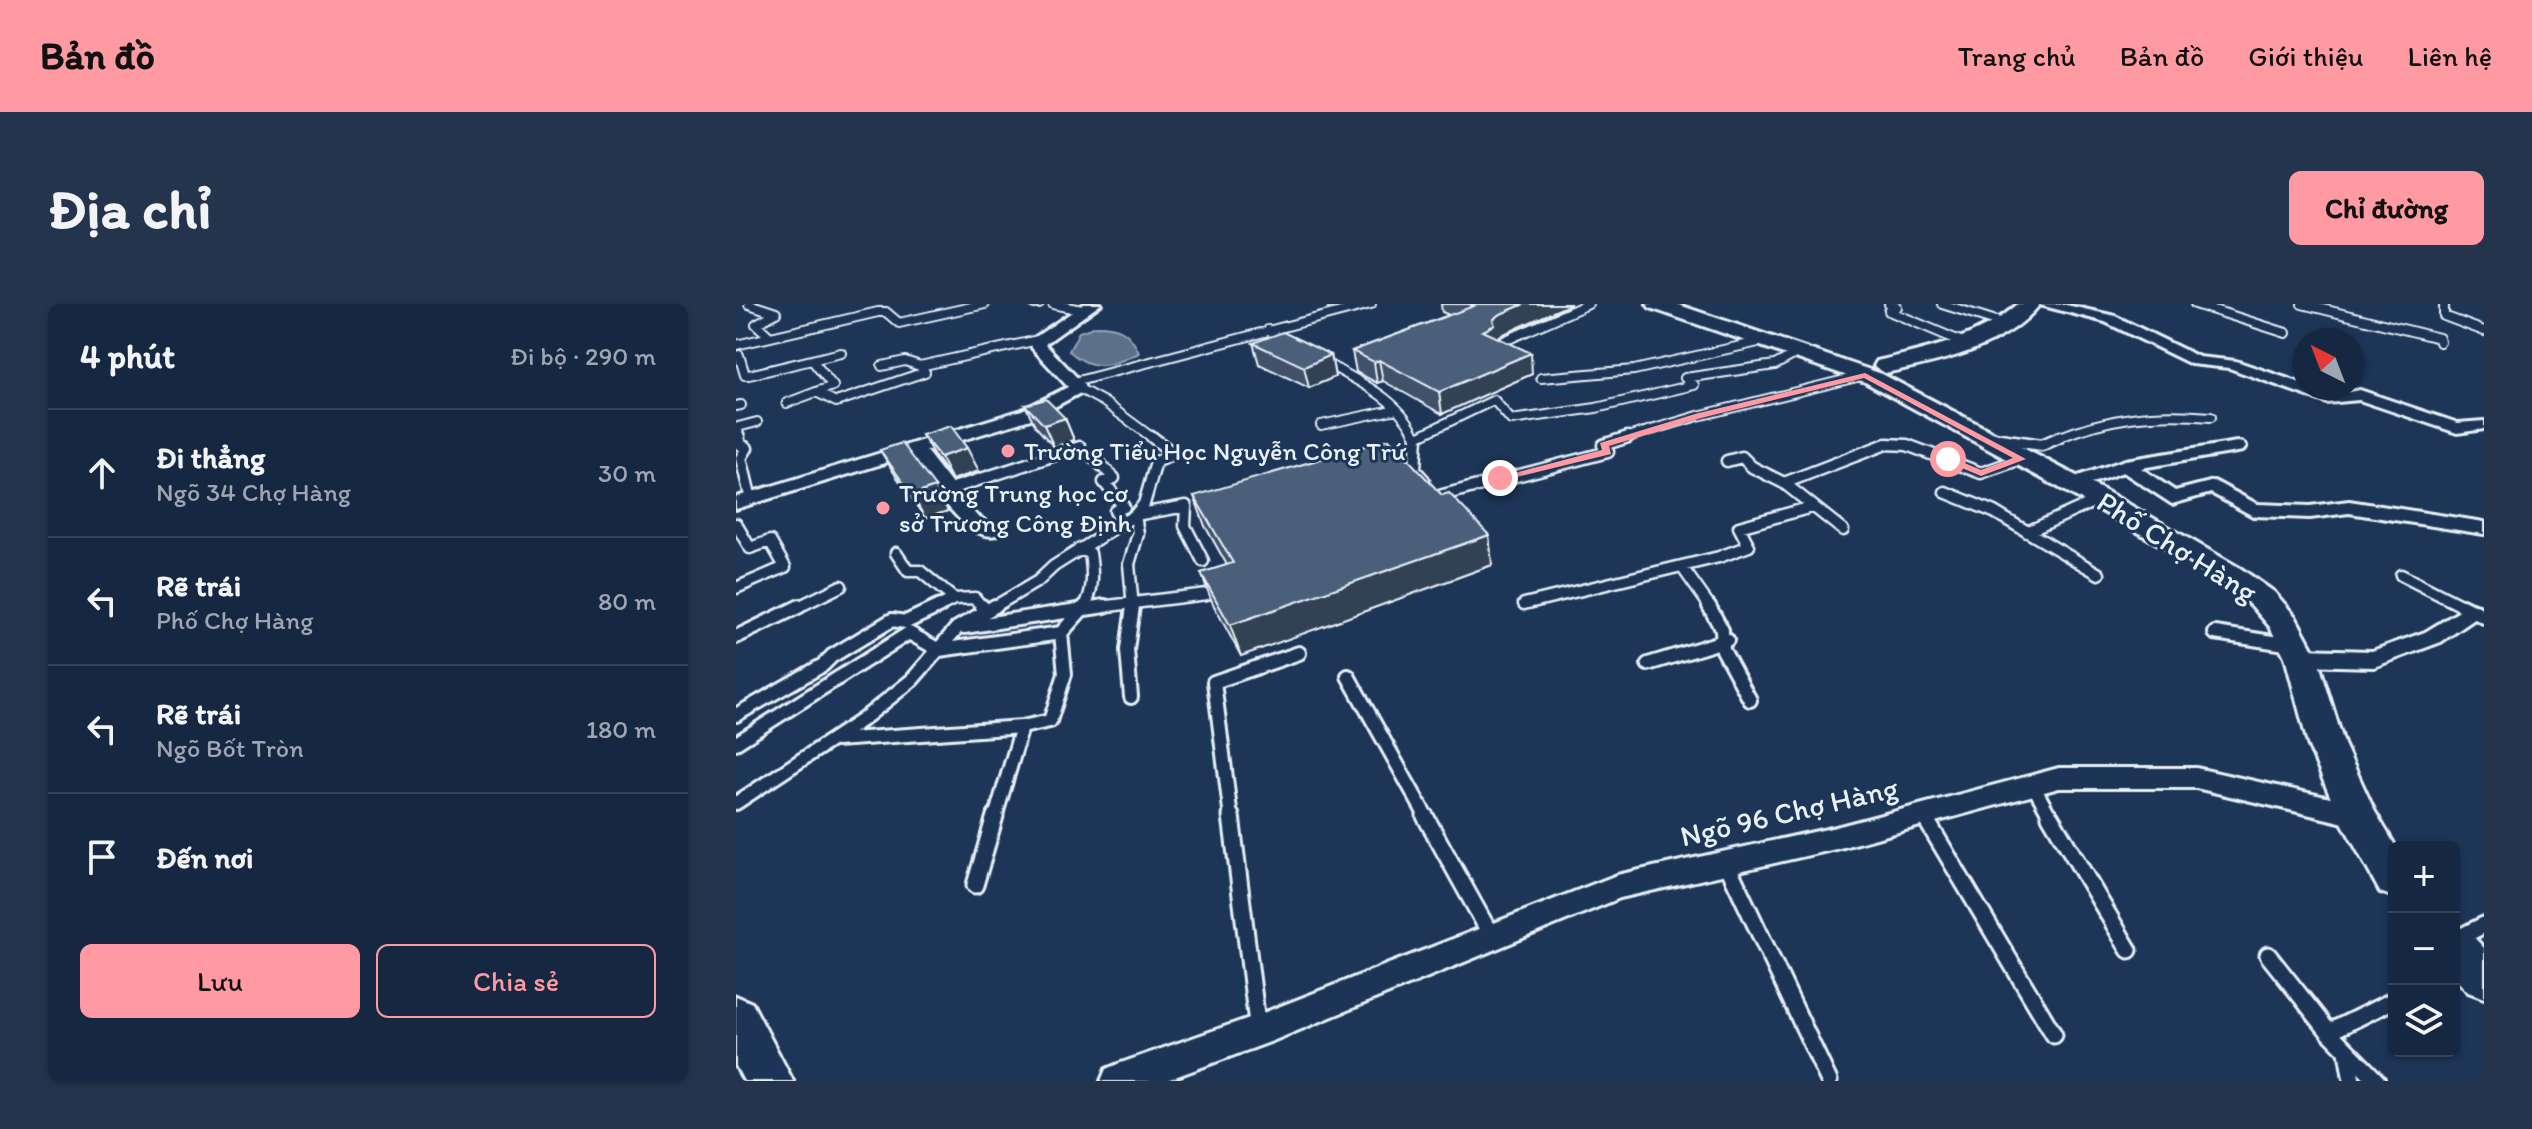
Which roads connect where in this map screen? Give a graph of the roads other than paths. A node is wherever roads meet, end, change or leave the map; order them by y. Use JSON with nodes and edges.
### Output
{"nodes":[{"id":1,"x":749,"y":304,"type":"edge"},
{"id":2,"x":985,"y":304,"type":"edge"},
{"id":3,"x":1053,"y":304,"type":"edge"},
{"id":4,"x":1371,"y":304,"type":"edge"},
{"id":5,"x":1588,"y":304,"type":"edge"},
{"id":6,"x":1657,"y":304,"type":"edge"},
{"id":7,"x":1889,"y":304,"type":"edge"},
{"id":8,"x":1942,"y":304,"type":"edge"},
{"id":9,"x":2030,"y":304,"type":"edge"},
{"id":10,"x":2043,"y":304,"type":"edge"},
{"id":11,"x":2195,"y":304,"type":"edge"},
{"id":12,"x":2302,"y":304,"type":"edge"},
{"id":13,"x":2444,"y":304,"type":"edge"},
{"id":14,"x":1088,"y":307,"type":"edge"},
{"id":15,"x":2009,"y":325,"type":"junction"},
{"id":16,"x":1268,"y":330,"type":"junction"},
{"id":17,"x":2484,"y":331,"type":"edge"},
{"id":18,"x":2286,"y":333,"type":"dead end"},
{"id":19,"x":769,"y":336,"type":"junction"},
{"id":20,"x":1038,"y":340,"type":"junction"},
{"id":21,"x":1763,"y":341,"type":"junction"},
{"id":22,"x":1502,"y":342,"type":"edge"},
{"id":23,"x":2440,"y":342,"type":"dead end"},
{"id":24,"x":1967,"y":344,"type":"junction"},
{"id":25,"x":736,"y":345,"type":"edge"},
{"id":26,"x":1294,"y":345,"type":"edge"},
{"id":27,"x":1307,"y":352,"type":"edge"},
{"id":28,"x":841,"y":353,"type":"dead end"},
{"id":29,"x":1797,"y":353,"type":"junction"},
{"id":30,"x":737,"y":354,"type":"edge"},
{"id":31,"x":812,"y":360,"type":"junction"},
{"id":32,"x":882,"y":366,"type":"dead end"},
{"id":33,"x":920,"y":366,"type":"junction"},
{"id":34,"x":1887,"y":374,"type":"junction"},
{"id":35,"x":1541,"y":378,"type":"dead end"},
{"id":36,"x":1076,"y":385,"type":"junction"},
{"id":37,"x":816,"y":392,"type":"junction"},
{"id":38,"x":787,"y":403,"type":"dead end"},
{"id":39,"x":1397,"y":409,"type":"junction"},
{"id":40,"x":2211,"y":417,"type":"dead end"},
{"id":41,"x":757,"y":422,"type":"dead end"},
{"id":42,"x":1321,"y":425,"type":"dead end"},
{"id":43,"x":2480,"y":425,"type":"dead end"},
{"id":44,"x":1978,"y":436,"type":"junction"},
{"id":45,"x":1417,"y":437,"type":"junction"},
{"id":46,"x":1080,"y":447,"type":"dead end"},
{"id":47,"x":2237,"y":447,"type":"dead end"},
{"id":48,"x":916,"y":450,"type":"junction"},
{"id":49,"x":1093,"y":457,"type":"dead end"},
{"id":50,"x":2021,"y":459,"type":"junction"},
{"id":51,"x":1727,"y":461,"type":"dead end"},
{"id":52,"x":2125,"y":465,"type":"junction"},
{"id":53,"x":1784,"y":483,"type":"junction"},
{"id":54,"x":2073,"y":484,"type":"junction"},
{"id":55,"x":947,"y":490,"type":"junction"},
{"id":56,"x":1945,"y":492,"type":"dead end"},
{"id":57,"x":2100,"y":499,"type":"junction"},
{"id":58,"x":744,"y":501,"type":"edge"},
{"id":59,"x":1812,"y":507,"type":"junction"},
{"id":60,"x":1135,"y":515,"type":"junction"},
{"id":61,"x":736,"y":524,"type":"edge"},
{"id":62,"x":1123,"y":524,"type":"junction"},
{"id":63,"x":2484,"y":528,"type":"edge"},
{"id":64,"x":1843,"y":530,"type":"dead end"},
{"id":65,"x":989,"y":531,"type":"dead end"},
{"id":66,"x":2027,"y":532,"type":"junction"},
{"id":67,"x":1079,"y":549,"type":"junction"},
{"id":68,"x":896,"y":553,"type":"dead end"},
{"id":69,"x":1203,"y":561,"type":"dead end"},
{"id":70,"x":1682,"y":567,"type":"junction"},
{"id":71,"x":2099,"y":574,"type":"dead end"},
{"id":72,"x":2401,"y":575,"type":"dead end"},
{"id":73,"x":841,"y":586,"type":"dead end"},
{"id":74,"x":736,"y":588,"type":"edge"},
{"id":75,"x":1207,"y":594,"type":"edge"},
{"id":76,"x":954,"y":599,"type":"junction"},
{"id":77,"x":1134,"y":601,"type":"junction"},
{"id":78,"x":1524,"y":604,"type":"dead end"},
{"id":79,"x":1086,"y":609,"type":"junction"},
{"id":80,"x":986,"y":611,"type":"junction"},
{"id":81,"x":2477,"y":614,"type":"edge"},
{"id":82,"x":957,"y":628,"type":"junction"},
{"id":83,"x":1061,"y":633,"type":"junction"},
{"id":84,"x":2215,"y":633,"type":"dead end"},
{"id":85,"x":736,"y":637,"type":"edge"},
{"id":86,"x":1727,"y":640,"type":"junction"},
{"id":87,"x":939,"y":650,"type":"junction"},
{"id":88,"x":2298,"y":651,"type":"junction"},
{"id":89,"x":1299,"y":653,"type":"dead end"},
{"id":90,"x":1648,"y":664,"type":"dead end"},
{"id":91,"x":1348,"y":676,"type":"dead end"},
{"id":92,"x":1131,"y":697,"type":"dead end"},
{"id":93,"x":1750,"y":700,"type":"dead end"},
{"id":94,"x":736,"y":715,"type":"edge"},
{"id":95,"x":1022,"y":727,"type":"junction"},
{"id":96,"x":836,"y":740,"type":"junction"},
{"id":97,"x":736,"y":743,"type":"edge"},
{"id":98,"x":2033,"y":785,"type":"junction"},
{"id":99,"x":736,"y":803,"type":"edge"},
{"id":100,"x":1923,"y":815,"type":"junction"},
{"id":101,"x":2357,"y":815,"type":"junction"},
{"id":102,"x":1726,"y":862,"type":"junction"},
{"id":103,"x":2388,"y":869,"type":"edge"},
{"id":104,"x":975,"y":885,"type":"dead end"},
{"id":105,"x":2484,"y":925,"type":"edge"},
{"id":106,"x":1492,"y":937,"type":"junction"},
{"id":107,"x":2129,"y":950,"type":"dead end"},
{"id":108,"x":2268,"y":955,"type":"dead end"},
{"id":109,"x":2468,"y":963,"type":"edge"},
{"id":110,"x":2388,"y":1003,"type":"edge"},
{"id":111,"x":736,"y":1018,"type":"edge"},
{"id":112,"x":1258,"y":1031,"type":"junction"},
{"id":113,"x":2329,"y":1032,"type":"junction"},
{"id":114,"x":2054,"y":1035,"type":"dead end"},
{"id":115,"x":2347,"y":1052,"type":"junction"},
{"id":116,"x":769,"y":1081,"type":"edge"},
{"id":117,"x":1118,"y":1081,"type":"edge"},
{"id":118,"x":1829,"y":1081,"type":"edge"},
{"id":119,"x":2352,"y":1081,"type":"edge"},
{"id":120,"x":2377,"y":1081,"type":"edge"}],
"edges":[{"from":1,"to":19,"type":"lane"},
{"from":2,"to":19,"type":"lane"},
{"from":3,"to":14,"type":"lane"},
{"from":4,"to":16,"type":"lane"},
{"from":5,"to":22,"type":"lane"},
{"from":6,"to":21,"type":"street","name":"Phố Chợ Hàng"},
{"from":7,"to":24,"type":"lane"},
{"from":8,"to":15,"type":"lane"},
{"from":9,"to":15,"type":"street"},
{"from":10,"to":43,"type":"street"},
{"from":11,"to":18,"type":"lane"},
{"from":12,"to":23,"type":"lane"},
{"from":13,"to":17,"type":"lane"},
{"from":14,"to":20,"type":"street"},
{"from":15,"to":24,"type":"street"},
{"from":16,"to":26,"type":"lane"},
{"from":16,"to":36,"type":"lane"},
{"from":19,"to":25,"type":"lane"},
{"from":20,"to":33,"type":"lane"},
{"from":20,"to":36,"type":"street"},
{"from":21,"to":29,"type":"street","name":"Phố Chợ Hàng"},
{"from":21,"to":35,"type":"lane"},
{"from":24,"to":34,"type":"street"},
{"from":27,"to":39,"type":"lane"},
{"from":28,"to":31,"type":"lane"},
{"from":29,"to":34,"type":"street","name":"Phố Chợ Hàng"},
{"from":29,"to":45,"type":"lane"},
{"from":30,"to":31,"type":"lane"},
{"from":31,"to":37,"type":"lane"},
{"from":32,"to":33,"type":"lane"},
{"from":33,"to":37,"type":"lane"},
{"from":34,"to":44,"type":"street","name":"Phố Chợ Hàng"},
{"from":34,"to":45,"type":"lane"},
{"from":36,"to":48,"type":"street"},
{"from":36,"to":60,"type":"lane"},
{"from":37,"to":38,"type":"lane"},
{"from":39,"to":42,"type":"lane"},
{"from":39,"to":45,"type":"lane"},
{"from":40,"to":44,"type":"lane"},
{"from":41,"to":58,"type":"lane"},
{"from":44,"to":50,"type":"street","name":"Phố Chợ Hàng"},
{"from":46,"to":55,"type":"lane"},
{"from":47,"to":52,"type":"street"},
{"from":48,"to":55,"type":"street"},
{"from":48,"to":58,"type":"street"},
{"from":49,"to":62,"type":"lane"},
{"from":50,"to":53,"type":"lane"},
{"from":50,"to":54,"type":"street","name":"Phố Chợ Hàng"},
{"from":51,"to":53,"type":"lane"},
{"from":52,"to":54,"type":"street"},
{"from":52,"to":63,"type":"street"},
{"from":53,"to":59,"type":"lane"},
{"from":54,"to":57,"type":"street","name":"Phố Chợ Hàng"},
{"from":55,"to":65,"type":"street"},
{"from":56,"to":66,"type":"lane"},
{"from":57,"to":66,"type":"lane"},
{"from":57,"to":88,"type":"street","name":"Phố Chợ Hàng"},
{"from":59,"to":64,"type":"lane"},
{"from":59,"to":70,"type":"lane"},
{"from":60,"to":62,"type":"lane"},
{"from":60,"to":69,"type":"lane"},
{"from":60,"to":77,"type":"lane"},
{"from":61,"to":74,"type":"lane"},
{"from":62,"to":67,"type":"lane"},
{"from":66,"to":71,"type":"lane"},
{"from":67,"to":79,"type":"lane"},
{"from":67,"to":80,"type":"lane"},
{"from":68,"to":76,"type":"lane"},
{"from":70,"to":78,"type":"lane"},
{"from":70,"to":86,"type":"lane"},
{"from":72,"to":81,"type":"lane"},
{"from":73,"to":85,"type":"lane"},
{"from":75,"to":77,"type":"lane"},
{"from":76,"to":80,"type":"lane"},
{"from":76,"to":94,"type":"lane"},
{"from":77,"to":79,"type":"lane"},
{"from":77,"to":92,"type":"lane"},
{"from":79,"to":82,"type":"lane"},
{"from":79,"to":83,"type":"lane"},
{"from":80,"to":82,"type":"lane"},
{"from":81,"to":88,"type":"street"},
{"from":82,"to":87,"type":"lane"},
{"from":83,"to":87,"type":"lane"},
{"from":83,"to":95,"type":"lane"},
{"from":84,"to":88,"type":"lane"},
{"from":86,"to":90,"type":"lane"},
{"from":86,"to":93,"type":"lane"},
{"from":87,"to":96,"type":"lane"},
{"from":87,"to":97,"type":"lane"},
{"from":88,"to":101,"type":"street","name":"Phố Chợ Hàng"},
{"from":89,"to":112,"type":"lane"},
{"from":91,"to":106,"type":"lane"},
{"from":95,"to":96,"type":"lane"},
{"from":95,"to":104,"type":"lane"},
{"from":96,"to":99,"type":"lane"},
{"from":98,"to":100,"type":"street","name":"Ngõ 96 Chợ Hàng"},
{"from":98,"to":101,"type":"street","name":"Ngõ 96 Chợ Hàng"},
{"from":98,"to":107,"type":"lane"},
{"from":100,"to":102,"type":"street","name":"Ngõ 96 Chợ Hàng"},
{"from":100,"to":114,"type":"lane"},
{"from":101,"to":103,"type":"street","name":"Phố Chợ Hàng"},
{"from":102,"to":106,"type":"street","name":"Ngõ 96 Chợ Hàng"},
{"from":102,"to":118,"type":"lane"},
{"from":105,"to":109,"type":"lane"},
{"from":106,"to":112,"type":"street","name":"Ngõ 96 Chợ Hàng"},
{"from":108,"to":113,"type":"lane"},
{"from":110,"to":113,"type":"lane"},
{"from":111,"to":116,"type":"street"},
{"from":112,"to":117,"type":"street"},
{"from":113,"to":115,"type":"lane"},
{"from":115,"to":119,"type":"lane"},
{"from":115,"to":120,"type":"lane"}]}
